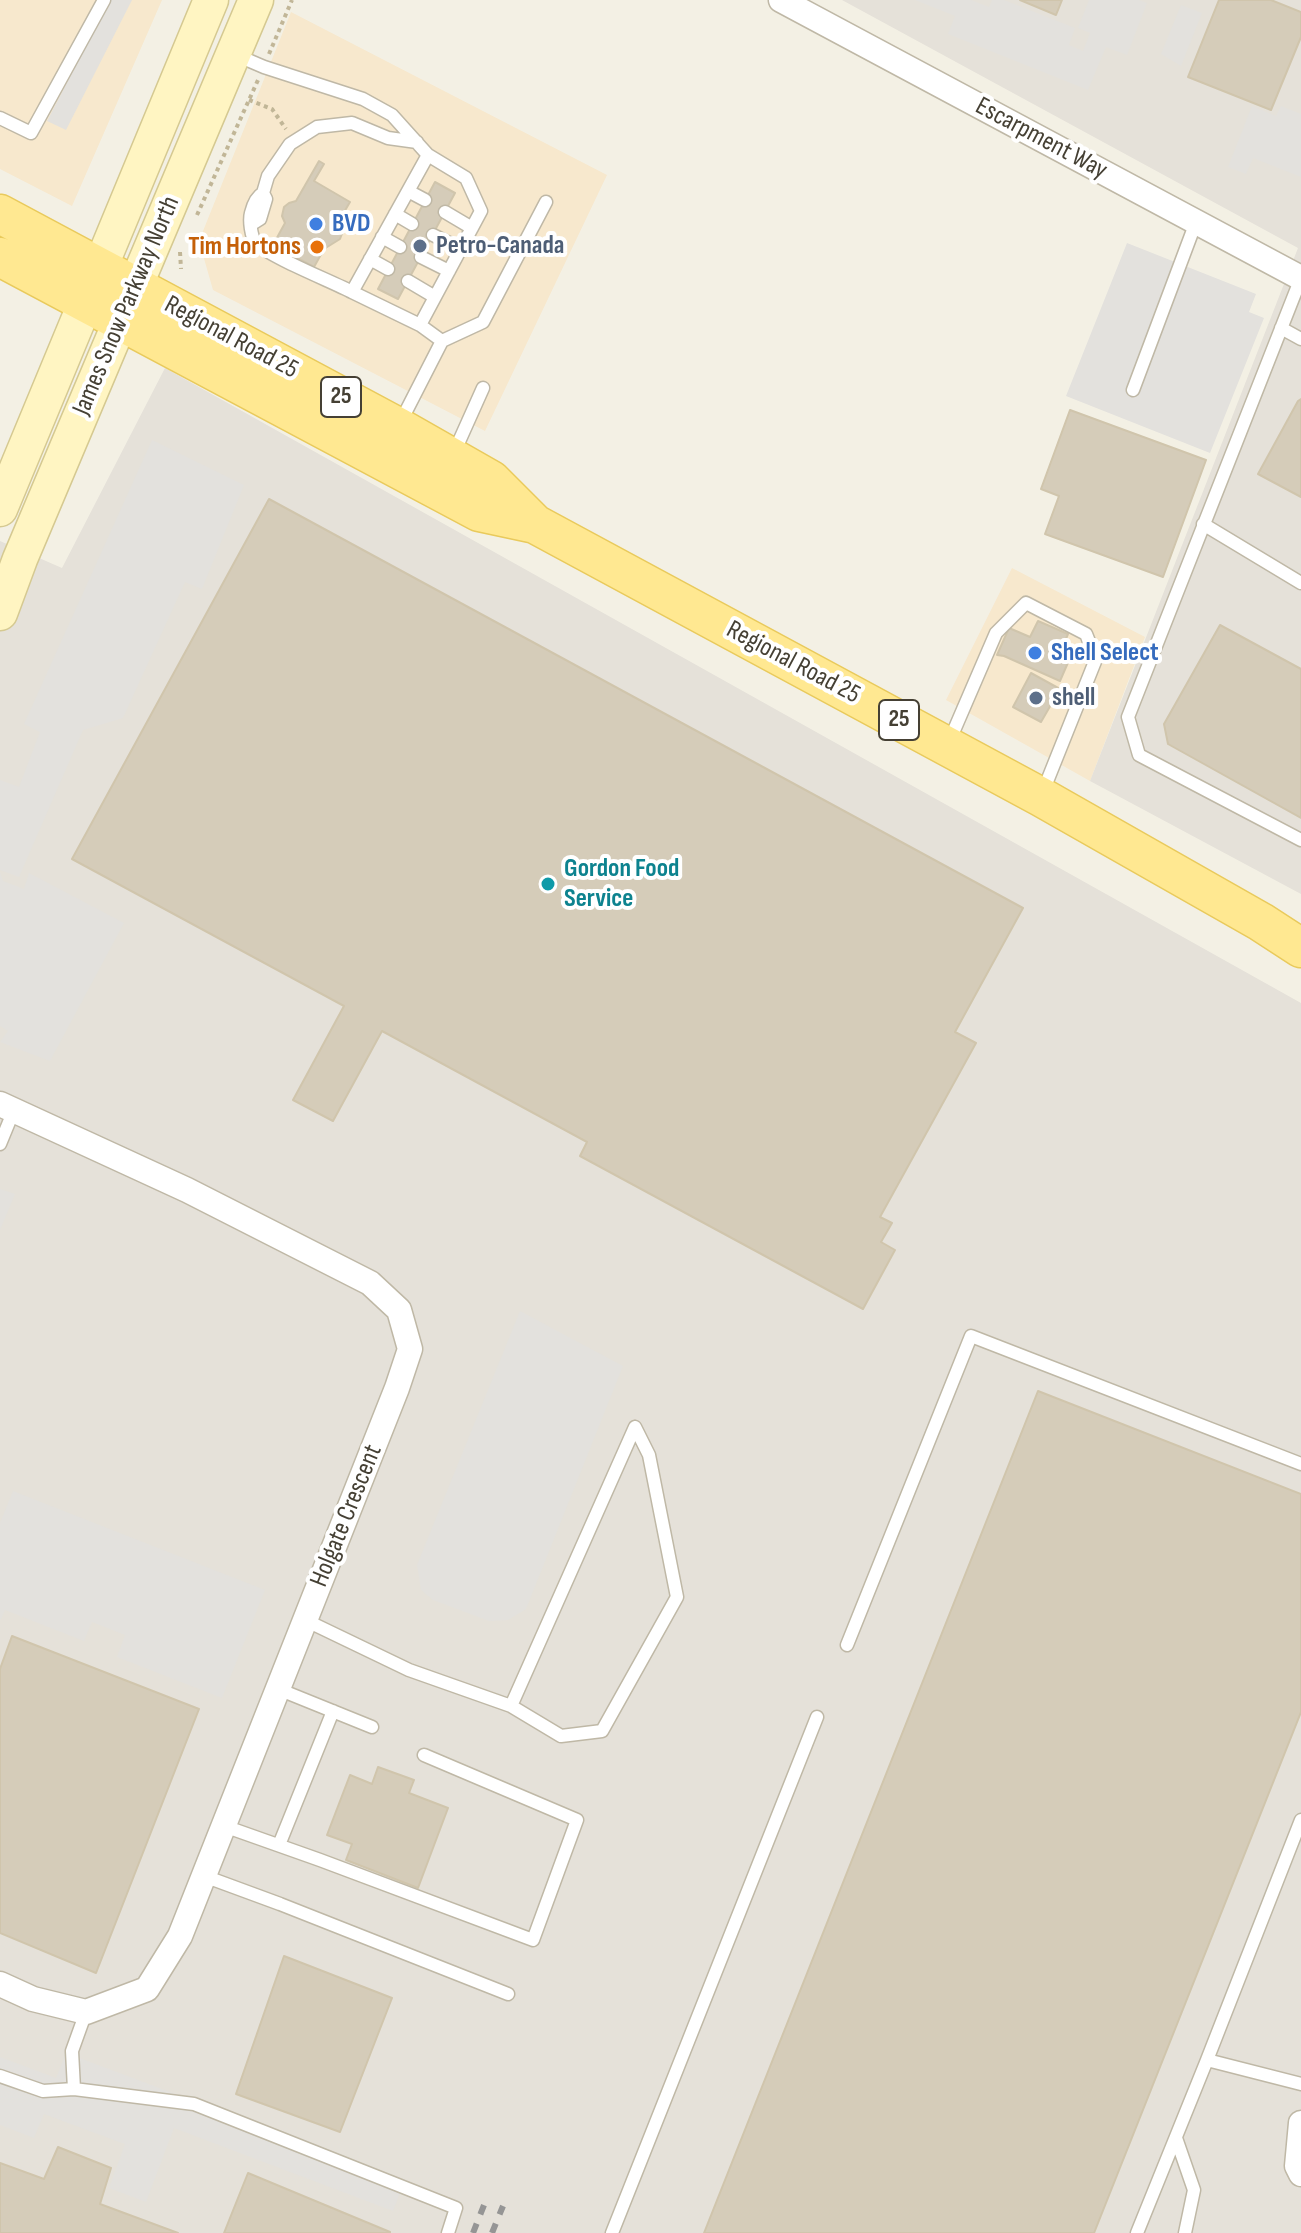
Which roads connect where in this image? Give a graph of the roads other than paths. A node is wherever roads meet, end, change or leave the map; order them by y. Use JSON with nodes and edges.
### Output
{"nodes":[{"id":1,"x":104,"y":0,"type":"edge"},
{"id":2,"x":211,"y":0,"type":"edge"},
{"id":3,"x":256,"y":0,"type":"edge"},
{"id":4,"x":781,"y":0,"type":"edge"},
{"id":5,"x":233,"y":54,"type":"junction"},
{"id":6,"x":0,"y":118,"type":"edge"},
{"id":7,"x":417,"y":142,"type":"junction"},
{"id":8,"x":428,"y":155,"type":"junction"},
{"id":9,"x":408,"y":191,"type":"junction"},
{"id":10,"x":425,"y":200,"type":"dead end"},
{"id":11,"x":546,"y":202,"type":"dead end"},
{"id":12,"x":445,"y":212,"type":"dead end"},
{"id":13,"x":0,"y":214,"type":"edge"},
{"id":14,"x":395,"y":214,"type":"junction"},
{"id":15,"x":1196,"y":222,"type":"junction"},
{"id":16,"x":412,"y":224,"type":"dead end"},
{"id":17,"x":472,"y":228,"type":"junction"},
{"id":18,"x":433,"y":235,"type":"dead end"},
{"id":19,"x":382,"y":237,"type":"junction"},
{"id":20,"x":400,"y":247,"type":"dead end"},
{"id":21,"x":461,"y":249,"type":"junction"},
{"id":22,"x":0,"y":257,"type":"edge"},
{"id":23,"x":421,"y":257,"type":"dead end"},
{"id":24,"x":370,"y":259,"type":"junction"},
{"id":25,"x":388,"y":269,"type":"dead end"},
{"id":26,"x":449,"y":271,"type":"junction"},
{"id":27,"x":1301,"y":278,"type":"edge"},
{"id":28,"x":408,"y":281,"type":"dead end"},
{"id":29,"x":94,"y":285,"type":"junction"},
{"id":30,"x":352,"y":292,"type":"junction"},
{"id":31,"x":435,"y":297,"type":"junction"},
{"id":32,"x":128,"y":304,"type":"junction"},
{"id":33,"x":420,"y":325,"type":"junction"},
{"id":34,"x":1281,"y":328,"type":"junction"},
{"id":35,"x":1301,"y":339,"type":"edge"},
{"id":36,"x":442,"y":341,"type":"junction"},
{"id":37,"x":483,"y":388,"type":"dead end"},
{"id":38,"x":1133,"y":390,"type":"dead end"},
{"id":39,"x":398,"y":427,"type":"junction"},
{"id":40,"x":451,"y":458,"type":"junction"},
{"id":41,"x":0,"y":509,"type":"edge"},
{"id":42,"x":535,"y":524,"type":"junction"},
{"id":43,"x":1203,"y":524,"type":"junction"},
{"id":44,"x":1301,"y":583,"type":"edge"},
{"id":45,"x":0,"y":613,"type":"edge"},
{"id":46,"x":947,"y":746,"type":"junction"},
{"id":47,"x":1041,"y":797,"type":"junction"},
{"id":48,"x":1301,"y":840,"type":"edge"},
{"id":49,"x":1261,"y":922,"type":"junction"},
{"id":50,"x":1301,"y":936,"type":"edge"},
{"id":51,"x":1301,"y":948,"type":"edge"},
{"id":52,"x":7,"y":1107,"type":"edge"},
{"id":53,"x":0,"y":1144,"type":"edge"},
{"id":54,"x":1301,"y":1464,"type":"edge"},
{"id":55,"x":305,"y":1620,"type":"junction"},
{"id":56,"x":847,"y":1645,"type":"dead end"},
{"id":57,"x":278,"y":1689,"type":"junction"},
{"id":58,"x":511,"y":1706,"type":"junction"},
{"id":59,"x":333,"y":1711,"type":"junction"},
{"id":60,"x":817,"y":1717,"type":"dead end"},
{"id":61,"x":372,"y":1727,"type":"dead end"},
{"id":62,"x":424,"y":1755,"type":"dead end"},
{"id":63,"x":1301,"y":1820,"type":"edge"},
{"id":64,"x":224,"y":1826,"type":"junction"},
{"id":65,"x":279,"y":1845,"type":"junction"},
{"id":66,"x":204,"y":1876,"type":"junction"},
{"id":67,"x":0,"y":1984,"type":"edge"},
{"id":68,"x":508,"y":1994,"type":"dead end"},
{"id":69,"x":86,"y":2012,"type":"junction"},
{"id":70,"x":1207,"y":2060,"type":"junction"},
{"id":71,"x":0,"y":2076,"type":"edge"},
{"id":72,"x":1301,"y":2084,"type":"edge"},
{"id":73,"x":74,"y":2089,"type":"junction"},
{"id":74,"x":1301,"y":2123,"type":"edge"},
{"id":75,"x":1176,"y":2138,"type":"junction"},
{"id":76,"x":1301,"y":2174,"type":"edge"},
{"id":77,"x":448,"y":2233,"type":"edge"},
{"id":78,"x":612,"y":2233,"type":"edge"},
{"id":79,"x":1137,"y":2233,"type":"edge"},
{"id":80,"x":1185,"y":2233,"type":"edge"}],
"edges":[{"from":1,"to":6,"type":"lane"},
{"from":2,"to":29,"type":"main road","name":"James Snow Parkway North"},
{"from":3,"to":5,"type":"main road","name":"James Snow Parkway North"},
{"from":4,"to":15,"type":"street","name":"Escarpment Way"},
{"from":5,"to":7,"type":"lane"},
{"from":5,"to":32,"type":"main road","name":"James Snow Parkway North"},
{"from":7,"to":8,"type":"lane"},
{"from":7,"to":30,"type":"lane"},
{"from":8,"to":9,"type":"lane"},
{"from":8,"to":17,"type":"lane"},
{"from":9,"to":10,"type":"lane"},
{"from":9,"to":14,"type":"lane"},
{"from":11,"to":36,"type":"lane"},
{"from":12,"to":17,"type":"lane"},
{"from":13,"to":29,"type":"main road","name":"Regional Road 25","number":"25"},
{"from":14,"to":16,"type":"lane"},
{"from":14,"to":19,"type":"lane"},
{"from":15,"to":27,"type":"street","name":"Escarpment Way"},
{"from":15,"to":38,"type":"lane"},
{"from":17,"to":21,"type":"lane"},
{"from":18,"to":21,"type":"lane"},
{"from":19,"to":20,"type":"lane"},
{"from":19,"to":24,"type":"lane"},
{"from":21,"to":26,"type":"lane"},
{"from":22,"to":29,"type":"main road","name":"Regional Road 25","number":"25"},
{"from":23,"to":26,"type":"lane"},
{"from":24,"to":25,"type":"lane"},
{"from":24,"to":30,"type":"lane"},
{"from":26,"to":31,"type":"lane"},
{"from":27,"to":34,"type":"lane"},
{"from":28,"to":31,"type":"lane"},
{"from":29,"to":32,"type":"main road","name":"Regional Road 25","number":"25"},
{"from":29,"to":41,"type":"main road","name":"James Snow Parkway North"},
{"from":30,"to":33,"type":"lane"},
{"from":31,"to":33,"type":"lane"},
{"from":32,"to":39,"type":"main road","name":"Regional Road 25","number":"25"},
{"from":32,"to":42,"type":"main road","name":"Regional Road 25","number":"25"},
{"from":32,"to":45,"type":"main road","name":"James Snow Parkway North"},
{"from":33,"to":36,"type":"lane"},
{"from":34,"to":35,"type":"lane"},
{"from":34,"to":43,"type":"lane"},
{"from":36,"to":39,"type":"lane"},
{"from":37,"to":40,"type":"lane"},
{"from":39,"to":40,"type":"main road","name":"Regional Road 25","number":"25"},
{"from":40,"to":42,"type":"main road","name":"Regional Road 25","number":"25"},
{"from":42,"to":46,"type":"main road","name":"Regional Road 25","number":"25"},
{"from":43,"to":44,"type":"lane"},
{"from":43,"to":48,"type":"lane"},
{"from":46,"to":47,"type":"main road","name":"Regional Road 25","number":"25"},
{"from":46,"to":47,"type":"lane"},
{"from":47,"to":49,"type":"main road","name":"Regional Road 25","number":"25"},
{"from":49,"to":50,"type":"main road","name":"Regional Road 25","number":"25"},
{"from":49,"to":51,"type":"main road","name":"Regional Road 25","number":"25"},
{"from":52,"to":53,"type":"lane"},
{"from":52,"to":55,"type":"street","name":"Holgate Crescent"},
{"from":54,"to":56,"type":"lane"},
{"from":55,"to":57,"type":"street","name":"Holgate Crescent"},
{"from":55,"to":58,"type":"lane"},
{"from":57,"to":59,"type":"lane"},
{"from":57,"to":64,"type":"street","name":"Holgate Crescent"},
{"from":58,"to":58,"type":"lane"},
{"from":59,"to":61,"type":"lane"},
{"from":59,"to":65,"type":"lane"},
{"from":60,"to":78,"type":"lane"},
{"from":62,"to":65,"type":"lane"},
{"from":63,"to":70,"type":"lane"},
{"from":64,"to":65,"type":"lane"},
{"from":64,"to":66,"type":"street","name":"Holgate Crescent"},
{"from":66,"to":68,"type":"lane"},
{"from":66,"to":69,"type":"street","name":"Holgate Crescent"},
{"from":67,"to":69,"type":"street"},
{"from":69,"to":73,"type":"lane"},
{"from":70,"to":72,"type":"lane"},
{"from":70,"to":75,"type":"lane"},
{"from":71,"to":73,"type":"lane"},
{"from":73,"to":77,"type":"lane"},
{"from":74,"to":76,"type":"street"},
{"from":75,"to":79,"type":"lane"},
{"from":75,"to":80,"type":"lane"}]}
